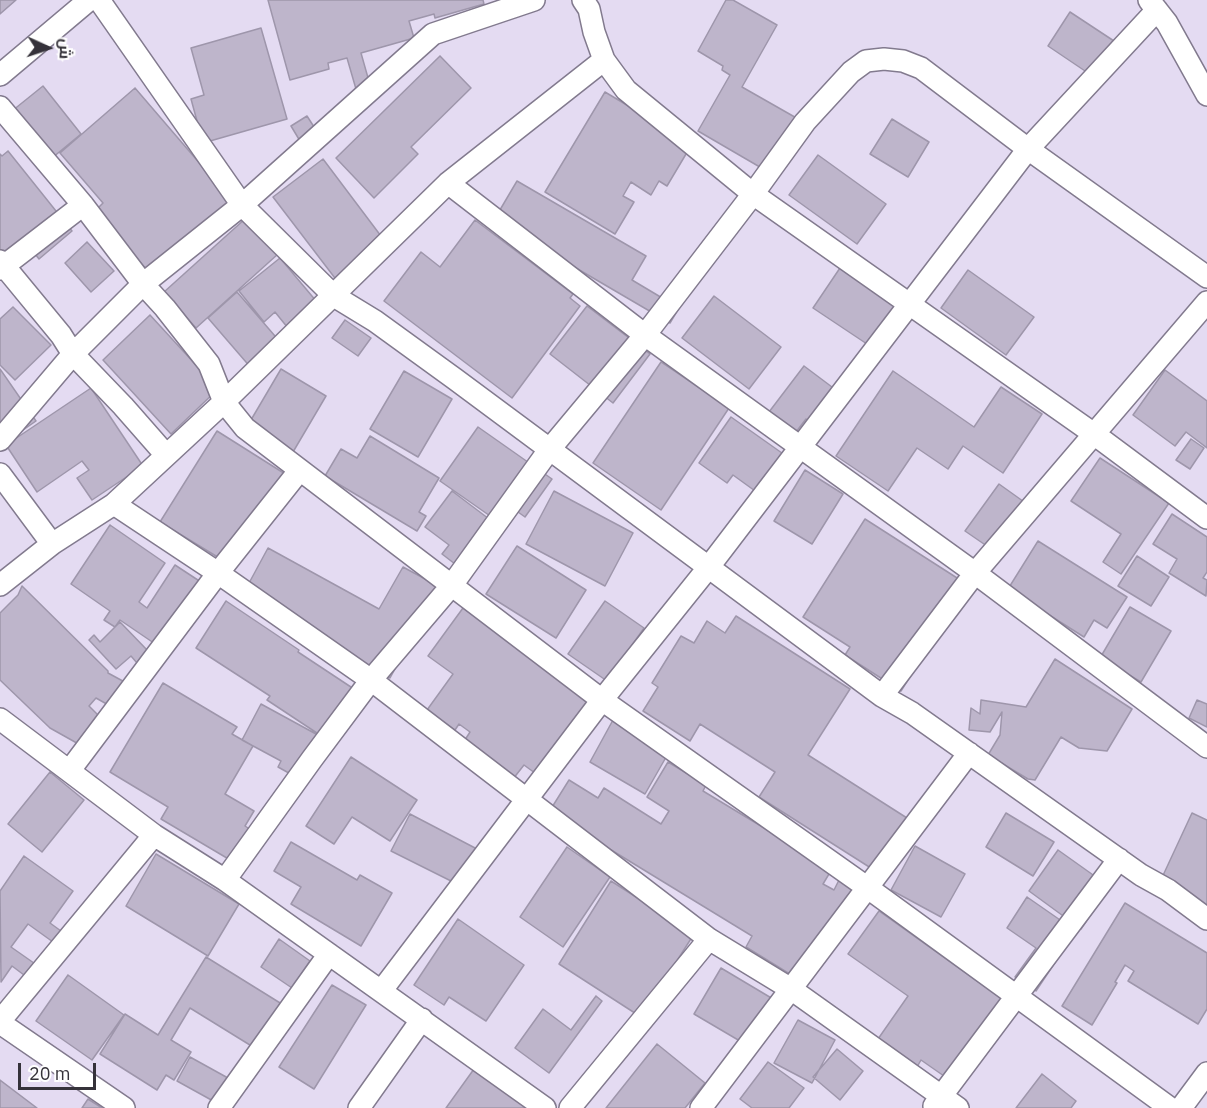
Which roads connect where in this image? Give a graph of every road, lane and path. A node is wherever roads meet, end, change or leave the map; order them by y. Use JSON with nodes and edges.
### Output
{"nodes":[{"id":1,"x":89,"y":0,"type":"edge"},
{"id":2,"x":99,"y":0,"type":"edge"},
{"id":3,"x":534,"y":0,"type":"edge"},
{"id":4,"x":583,"y":0,"type":"edge"},
{"id":5,"x":1153,"y":5,"type":"edge"},
{"id":6,"x":604,"y":60,"type":"junction"},
{"id":7,"x":0,"y":75,"type":"edge"},
{"id":8,"x":1207,"y":96,"type":"edge"},
{"id":9,"x":0,"y":106,"type":"edge"},
{"id":10,"x":1028,"y":149,"type":"junction"},
{"id":11,"x":448,"y":183,"type":"junction"},
{"id":12,"x":753,"y":194,"type":"junction"},
{"id":13,"x":83,"y":205,"type":"junction"},
{"id":14,"x":242,"y":205,"type":"junction"},
{"id":15,"x":1,"y":266,"type":"edge"},
{"id":16,"x":1207,"y":277,"type":"edge"},
{"id":17,"x":143,"y":284,"type":"junction"},
{"id":18,"x":334,"y":296,"type":"junction"},
{"id":19,"x":1207,"y":302,"type":"edge"},
{"id":20,"x":910,"y":304,"type":"junction"},
{"id":21,"x":645,"y":335,"type":"junction"},
{"id":22,"x":73,"y":354,"type":"junction"},
{"id":23,"x":224,"y":402,"type":"junction"},
{"id":24,"x":1094,"y":434,"type":"junction"},
{"id":25,"x":0,"y":440,"type":"edge"},
{"id":26,"x":800,"y":449,"type":"junction"},
{"id":27,"x":549,"y":450,"type":"junction"},
{"id":28,"x":166,"y":455,"type":"junction"},
{"id":29,"x":299,"y":471,"type":"junction"},
{"id":30,"x":0,"y":474,"type":"edge"},
{"id":31,"x":114,"y":504,"type":"junction"},
{"id":32,"x":1207,"y":518,"type":"edge"},
{"id":33,"x":52,"y":544,"type":"junction"},
{"id":34,"x":708,"y":568,"type":"junction"},
{"id":35,"x":218,"y":573,"type":"junction"},
{"id":36,"x":975,"y":573,"type":"junction"},
{"id":37,"x":0,"y":585,"type":"edge"},
{"id":38,"x":452,"y":585,"type":"junction"},
{"id":39,"x":371,"y":680,"type":"junction"},
{"id":40,"x":882,"y":696,"type":"junction"},
{"id":41,"x":602,"y":700,"type":"junction"},
{"id":42,"x":0,"y":719,"type":"edge"},
{"id":43,"x":1207,"y":747,"type":"edge"},
{"id":44,"x":969,"y":753,"type":"junction"},
{"id":45,"x":70,"y":770,"type":"junction"},
{"id":46,"x":528,"y":800,"type":"junction"},
{"id":47,"x":154,"y":834,"type":"junction"},
{"id":48,"x":1119,"y":859,"type":"junction"},
{"id":49,"x":225,"y":880,"type":"junction"},
{"id":50,"x":868,"y":888,"type":"junction"},
{"id":51,"x":1207,"y":919,"type":"edge"},
{"id":52,"x":709,"y":939,"type":"junction"},
{"id":53,"x":329,"y":954,"type":"junction"},
{"id":54,"x":791,"y":989,"type":"junction"},
{"id":55,"x":382,"y":990,"type":"junction"},
{"id":56,"x":1015,"y":996,"type":"junction"},
{"id":57,"x":422,"y":1019,"type":"junction"},
{"id":58,"x":0,"y":1022,"type":"edge"},
{"id":59,"x":1207,"y":1073,"type":"edge"},
{"id":60,"x":944,"y":1104,"type":"edge"},
{"id":61,"x":124,"y":1108,"type":"edge"},
{"id":62,"x":219,"y":1108,"type":"edge"},
{"id":63,"x":359,"y":1108,"type":"edge"},
{"id":64,"x":545,"y":1108,"type":"edge"},
{"id":65,"x":570,"y":1108,"type":"edge"},
{"id":66,"x":701,"y":1108,"type":"edge"},
{"id":67,"x":1170,"y":1108,"type":"edge"},
{"id":68,"x":1181,"y":1108,"type":"edge"}],
"edges":[{"from":1,"to":7,"type":"street"},
{"from":2,"to":14,"type":"street"},
{"from":3,"to":14,"type":"street"},
{"from":4,"to":6,"type":"street"},
{"from":5,"to":8,"type":"street"},
{"from":5,"to":10,"type":"street"},
{"from":6,"to":11,"type":"street"},
{"from":6,"to":12,"type":"street"},
{"from":9,"to":13,"type":"street"},
{"from":10,"to":12,"type":"street"},
{"from":10,"to":16,"type":"street"},
{"from":10,"to":20,"type":"street"},
{"from":11,"to":18,"type":"street"},
{"from":11,"to":21,"type":"street"},
{"from":12,"to":20,"type":"street"},
{"from":12,"to":21,"type":"street"},
{"from":13,"to":15,"type":"street"},
{"from":13,"to":17,"type":"street"},
{"from":14,"to":17,"type":"street"},
{"from":14,"to":18,"type":"street"},
{"from":15,"to":22,"type":"street"},
{"from":17,"to":22,"type":"street"},
{"from":17,"to":23,"type":"street"},
{"from":18,"to":23,"type":"street"},
{"from":18,"to":27,"type":"street"},
{"from":19,"to":24,"type":"street"},
{"from":20,"to":24,"type":"street"},
{"from":20,"to":26,"type":"street"},
{"from":21,"to":26,"type":"street"},
{"from":21,"to":27,"type":"street"},
{"from":22,"to":25,"type":"street"},
{"from":22,"to":28,"type":"street"},
{"from":23,"to":28,"type":"street"},
{"from":23,"to":29,"type":"street"},
{"from":24,"to":32,"type":"street"},
{"from":24,"to":36,"type":"street"},
{"from":26,"to":34,"type":"street"},
{"from":26,"to":36,"type":"street"},
{"from":27,"to":34,"type":"street"},
{"from":27,"to":38,"type":"street"},
{"from":28,"to":31,"type":"street"},
{"from":29,"to":35,"type":"street"},
{"from":29,"to":38,"type":"street"},
{"from":30,"to":33,"type":"street"},
{"from":31,"to":33,"type":"street"},
{"from":31,"to":35,"type":"street"},
{"from":33,"to":37,"type":"street"},
{"from":34,"to":40,"type":"street"},
{"from":34,"to":41,"type":"street"},
{"from":35,"to":39,"type":"street"},
{"from":35,"to":45,"type":"street"},
{"from":36,"to":40,"type":"street"},
{"from":36,"to":43,"type":"street"},
{"from":38,"to":39,"type":"street"},
{"from":38,"to":41,"type":"street"},
{"from":39,"to":46,"type":"street"},
{"from":39,"to":49,"type":"street"},
{"from":40,"to":44,"type":"street"},
{"from":41,"to":46,"type":"street"},
{"from":41,"to":50,"type":"street"},
{"from":42,"to":45,"type":"street"},
{"from":44,"to":48,"type":"street"},
{"from":44,"to":50,"type":"street"},
{"from":45,"to":47,"type":"street"},
{"from":46,"to":52,"type":"street"},
{"from":46,"to":55,"type":"street"},
{"from":47,"to":49,"type":"street"},
{"from":47,"to":58,"type":"street"},
{"from":48,"to":51,"type":"street"},
{"from":48,"to":56,"type":"street"},
{"from":49,"to":53,"type":"street"},
{"from":50,"to":54,"type":"street"},
{"from":50,"to":56,"type":"street"},
{"from":52,"to":54,"type":"street"},
{"from":52,"to":65,"type":"street"},
{"from":53,"to":55,"type":"street"},
{"from":53,"to":62,"type":"street"},
{"from":54,"to":60,"type":"street"},
{"from":54,"to":66,"type":"street"},
{"from":55,"to":57,"type":"street"},
{"from":56,"to":60,"type":"street"},
{"from":56,"to":67,"type":"street"},
{"from":57,"to":63,"type":"street"},
{"from":57,"to":64,"type":"street"},
{"from":58,"to":61,"type":"street"},
{"from":59,"to":68,"type":"street"}]}
